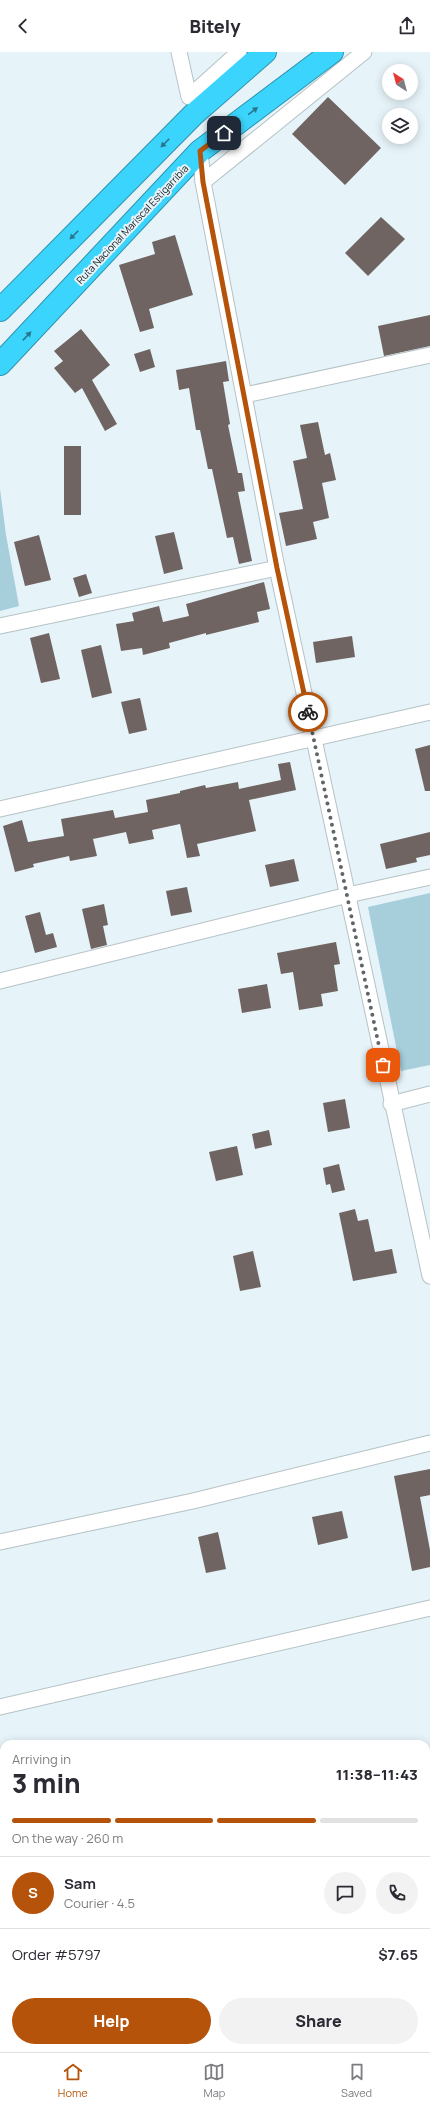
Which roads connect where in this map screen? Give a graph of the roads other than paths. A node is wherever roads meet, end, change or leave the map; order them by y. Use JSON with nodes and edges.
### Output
{"nodes":[{"id":1,"x":179,"y":52,"type":"edge"},
{"id":2,"x":239,"y":52,"type":"edge"},
{"id":3,"x":264,"y":52,"type":"edge"},
{"id":4,"x":332,"y":52,"type":"edge"},
{"id":5,"x":364,"y":52,"type":"edge"},
{"id":6,"x":200,"y":151,"type":"junction"},
{"id":7,"x":203,"y":182,"type":"junction"},
{"id":8,"x":0,"y":310,"type":"edge"},
{"id":9,"x":430,"y":355,"type":"edge"},
{"id":10,"x":0,"y":364,"type":"edge"},
{"id":11,"x":245,"y":395,"type":"junction"},
{"id":12,"x":277,"y":568,"type":"junction"},
{"id":13,"x":0,"y":626,"type":"edge"},
{"id":14,"x":430,"y":712,"type":"edge"},
{"id":15,"x":314,"y":737,"type":"junction"},
{"id":16,"x":0,"y":809,"type":"edge"},
{"id":17,"x":430,"y":877,"type":"edge"},
{"id":18,"x":348,"y":895,"type":"junction"},
{"id":19,"x":0,"y":981,"type":"edge"},
{"id":20,"x":430,"y":1094,"type":"edge"},
{"id":21,"x":391,"y":1104,"type":"junction"},
{"id":22,"x":428,"y":1259,"type":"edge"},
{"id":23,"x":430,"y":1276,"type":"edge"},
{"id":24,"x":430,"y":1443,"type":"edge"},
{"id":25,"x":0,"y":1542,"type":"edge"},
{"id":26,"x":430,"y":1608,"type":"edge"},
{"id":27,"x":0,"y":1706,"type":"edge"}],
"edges":[{"from":1,"to":2,"type":"street"},
{"from":3,"to":8,"type":"highway","one_way":true},
{"from":6,"to":4,"type":"highway","name":"Ruta Nacional Mariscal Estigarribia","one_way":true},
{"from":5,"to":7,"type":"street"},
{"from":6,"to":7,"type":"street"},
{"from":10,"to":6,"type":"highway","name":"Ruta Nacional Mariscal Estigarribia","one_way":true},
{"from":7,"to":11,"type":"street"},
{"from":9,"to":11,"type":"street"},
{"from":11,"to":12,"type":"street"},
{"from":12,"to":13,"type":"street"},
{"from":12,"to":15,"type":"street"},
{"from":14,"to":15,"type":"street"},
{"from":15,"to":16,"type":"street"},
{"from":15,"to":18,"type":"street"},
{"from":17,"to":18,"type":"street"},
{"from":18,"to":19,"type":"street"},
{"from":18,"to":21,"type":"street"},
{"from":20,"to":21,"type":"street"},
{"from":21,"to":22,"type":"street"},
{"from":22,"to":23,"type":"street"},
{"from":24,"to":25,"type":"street"},
{"from":26,"to":27,"type":"street"}]}
